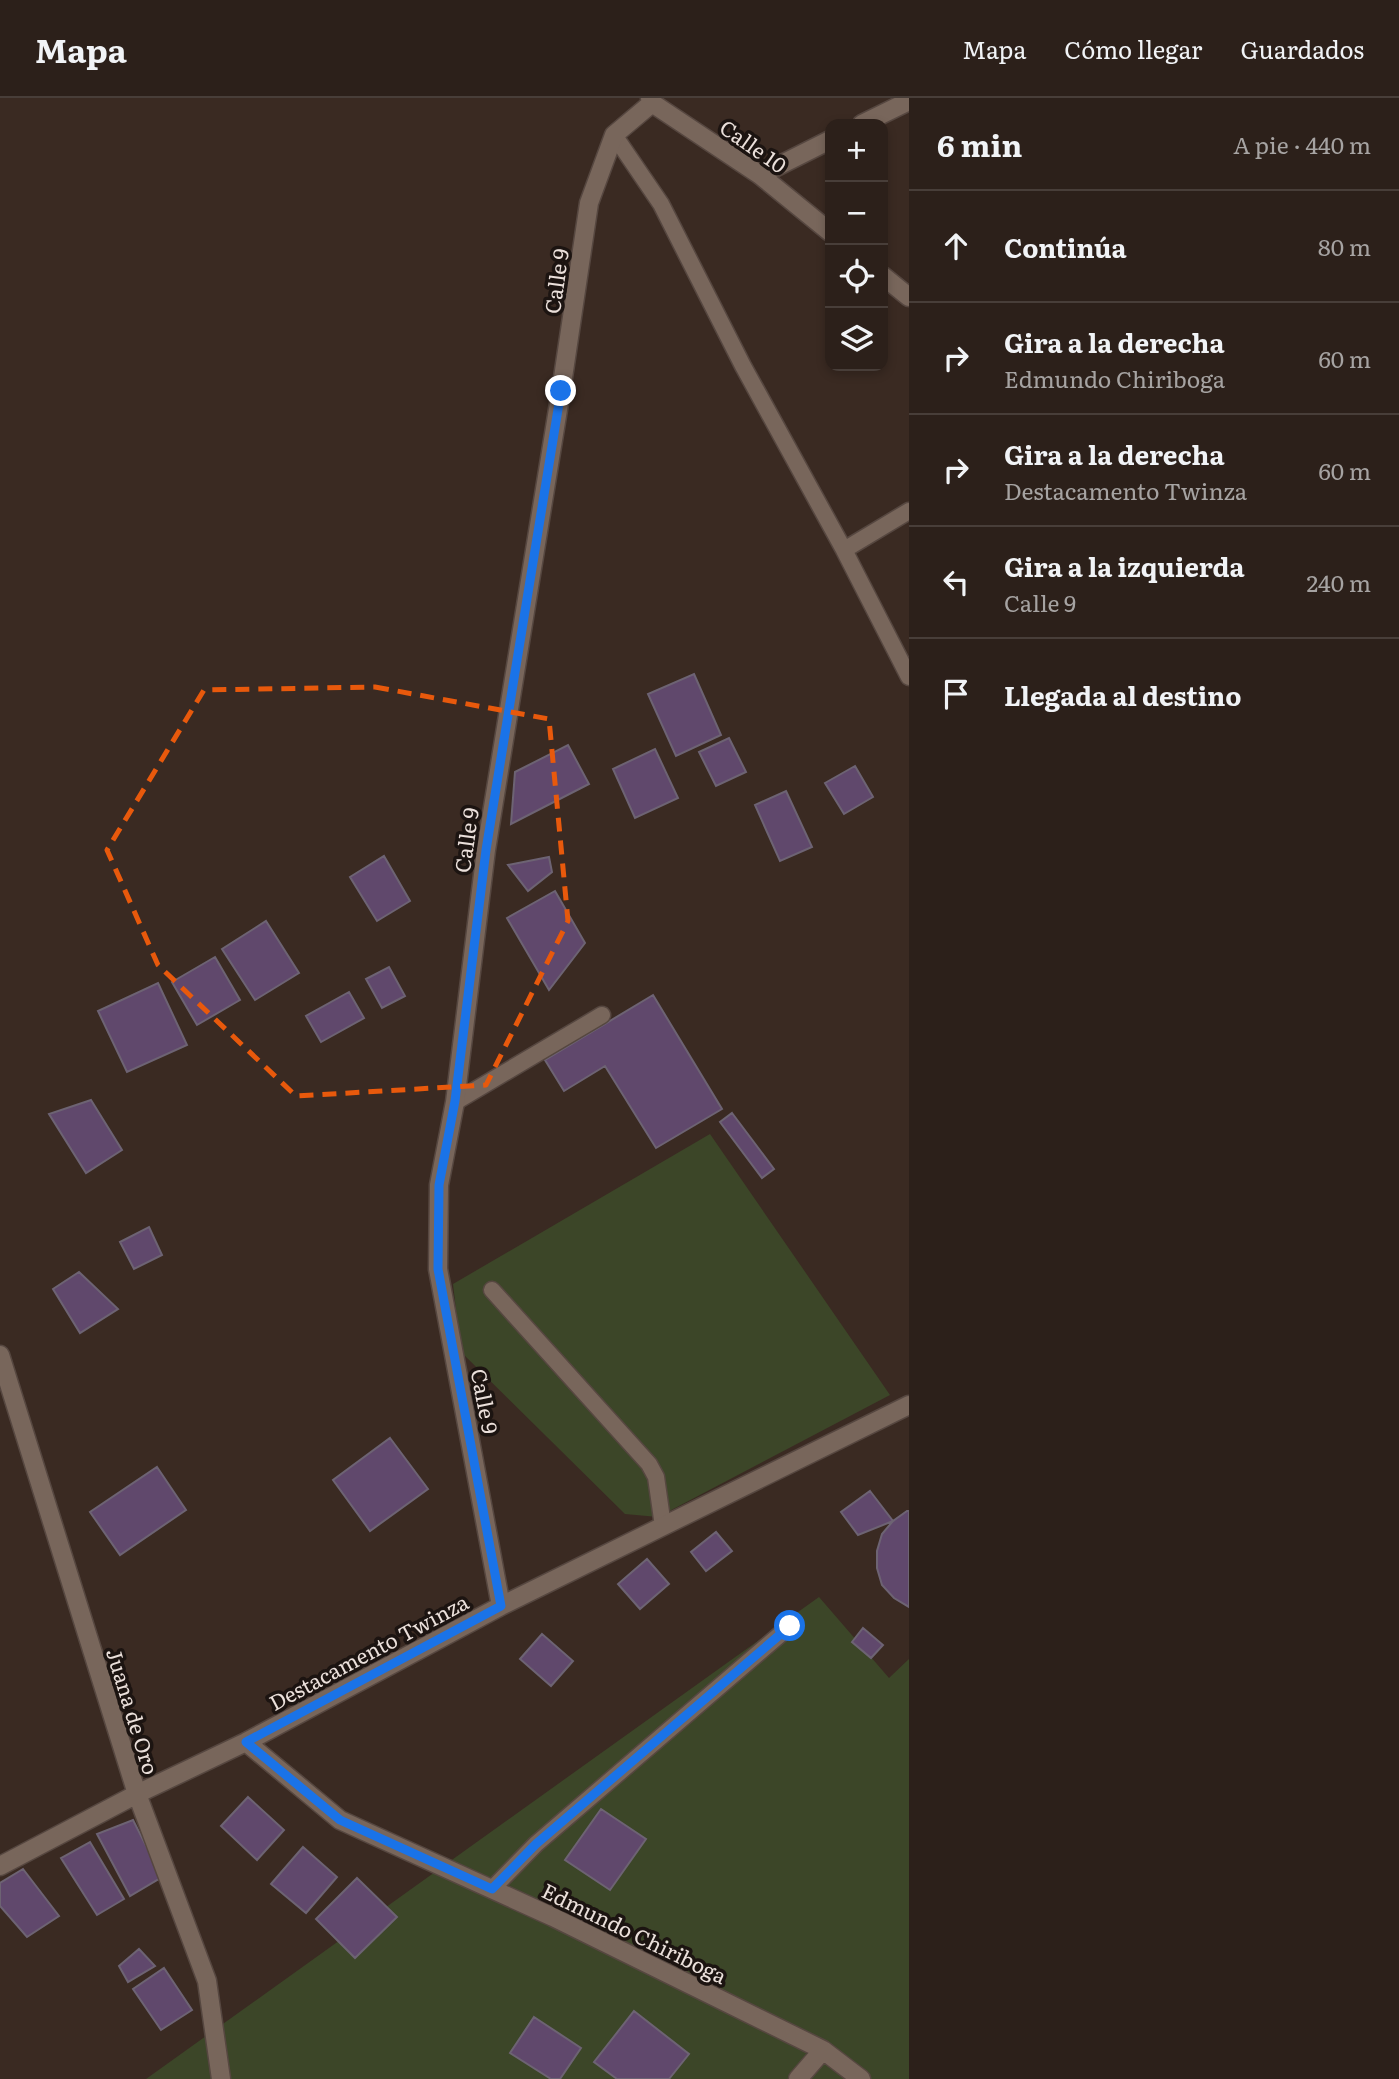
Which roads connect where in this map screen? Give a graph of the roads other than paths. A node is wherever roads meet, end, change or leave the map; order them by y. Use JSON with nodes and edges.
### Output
{"nodes":[{"id":1,"x":651,"y":101,"type":"edge"},
{"id":2,"x":909,"y":101,"type":"edge"},
{"id":3,"x":872,"y":119,"type":"edge"},
{"id":4,"x":614,"y":135,"type":"junction"},
{"id":5,"x":825,"y":142,"type":"edge"},
{"id":6,"x":760,"y":175,"type":"junction"},
{"id":7,"x":825,"y":228,"type":"edge"},
{"id":8,"x":888,"y":279,"type":"edge"},
{"id":9,"x":909,"y":297,"type":"edge"},
{"id":10,"x":909,"y":511,"type":"edge"},
{"id":11,"x":844,"y":550,"type":"junction"},
{"id":12,"x":909,"y":677,"type":"edge"},
{"id":13,"x":602,"y":1014,"type":"dead end"},
{"id":14,"x":455,"y":1101,"type":"junction"},
{"id":15,"x":492,"y":1290,"type":"dead end"},
{"id":16,"x":0,"y":1355,"type":"edge"},
{"id":17,"x":909,"y":1405,"type":"edge"},
{"id":18,"x":663,"y":1526,"type":"junction"},
{"id":19,"x":501,"y":1606,"type":"junction"},
{"id":20,"x":790,"y":1626,"type":"dead end"},
{"id":21,"x":246,"y":1742,"type":"junction"},
{"id":22,"x":137,"y":1794,"type":"junction"},
{"id":23,"x":0,"y":1866,"type":"edge"},
{"id":24,"x":492,"y":1889,"type":"junction"},
{"id":25,"x":822,"y":2050,"type":"junction"},
{"id":26,"x":221,"y":2079,"type":"edge"},
{"id":27,"x":798,"y":2079,"type":"edge"},
{"id":28,"x":861,"y":2079,"type":"edge"}],
"edges":[{"from":1,"to":4,"type":"street","name":"Calle 9"},
{"from":1,"to":6,"type":"street","name":"Calle 10"},
{"from":2,"to":3,"type":"street"},
{"from":4,"to":11,"type":"lane"},
{"from":4,"to":14,"type":"street","name":"Calle 9"},
{"from":5,"to":6,"type":"street"},
{"from":6,"to":7,"type":"street","name":"Calle 10"},
{"from":8,"to":9,"type":"street"},
{"from":10,"to":11,"type":"lane"},
{"from":11,"to":12,"type":"lane"},
{"from":13,"to":14,"type":"lane"},
{"from":14,"to":19,"type":"street","name":"Calle 9"},
{"from":15,"to":18,"type":"lane"},
{"from":16,"to":22,"type":"street","name":"Juana de Oro"},
{"from":17,"to":18,"type":"street","name":"Destacamento Twinza"},
{"from":18,"to":19,"type":"street","name":"Destacamento Twinza"},
{"from":19,"to":21,"type":"street","name":"Destacamento Twinza"},
{"from":20,"to":24,"type":"lane"},
{"from":21,"to":22,"type":"street","name":"Destacamento Twinza"},
{"from":21,"to":24,"type":"street","name":"Edmundo Chiriboga"},
{"from":22,"to":23,"type":"street","name":"Destacamento Twinza"},
{"from":22,"to":26,"type":"street","name":"Juana de Oro"},
{"from":24,"to":25,"type":"street","name":"Edmundo Chiriboga"},
{"from":25,"to":27,"type":"street"},
{"from":25,"to":28,"type":"street","name":"Edmundo Chiriboga"}]}
